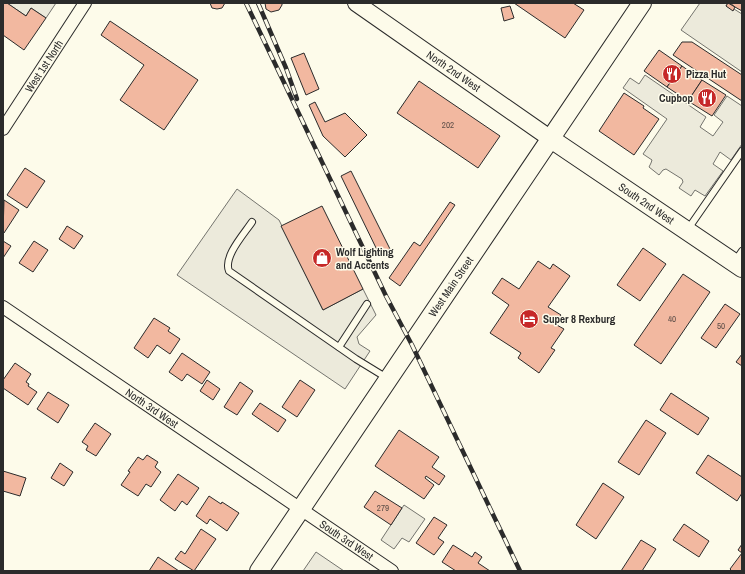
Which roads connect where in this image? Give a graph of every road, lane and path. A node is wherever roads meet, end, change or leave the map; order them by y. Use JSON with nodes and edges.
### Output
{"nodes":[{"id":1,"x":85,"y":3,"type":"edge"},
{"id":2,"x":642,"y":3,"type":"edge"},
{"id":3,"x":362,"y":5,"type":"edge"},
{"id":4,"x":3,"y":129,"type":"edge"},
{"id":5,"x":551,"y":139,"type":"junction"},
{"id":6,"x":742,"y":151,"type":"edge"},
{"id":7,"x":252,"y":222,"type":"dead end"},
{"id":8,"x":687,"y":231,"type":"junction"},
{"id":9,"x":739,"y":260,"type":"edge"},
{"id":10,"x":367,"y":304,"type":"dead end"},
{"id":11,"x":3,"y":307,"type":"edge"},
{"id":12,"x":339,"y":347,"type":"junction"},
{"id":13,"x":388,"y":379,"type":"junction"},
{"id":14,"x":301,"y":509,"type":"junction"},
{"id":15,"x":259,"y":571,"type":"edge"},
{"id":16,"x":392,"y":571,"type":"edge"}],
"edges":[{"from":1,"to":4,"type":"street","name":"West 1st North"},
{"from":2,"to":5,"type":"main road","name":"West Main Street"},
{"from":3,"to":5,"type":"main road","name":"North 2nd West"},
{"from":5,"to":8,"type":"main road","name":"South 2nd West"},
{"from":5,"to":13,"type":"main road","name":"West Main Street"},
{"from":6,"to":8,"type":"lane"},
{"from":7,"to":12,"type":"lane"},
{"from":8,"to":9,"type":"main road","name":"South 2nd West"},
{"from":10,"to":12,"type":"lane"},
{"from":11,"to":14,"type":"street","name":"North 3rd West"},
{"from":12,"to":13,"type":"lane"},
{"from":13,"to":14,"type":"main road","name":"West Main Street"},
{"from":14,"to":15,"type":"main road","name":"West Main Street"},
{"from":14,"to":16,"type":"street","name":"South 3rd West"}]}
